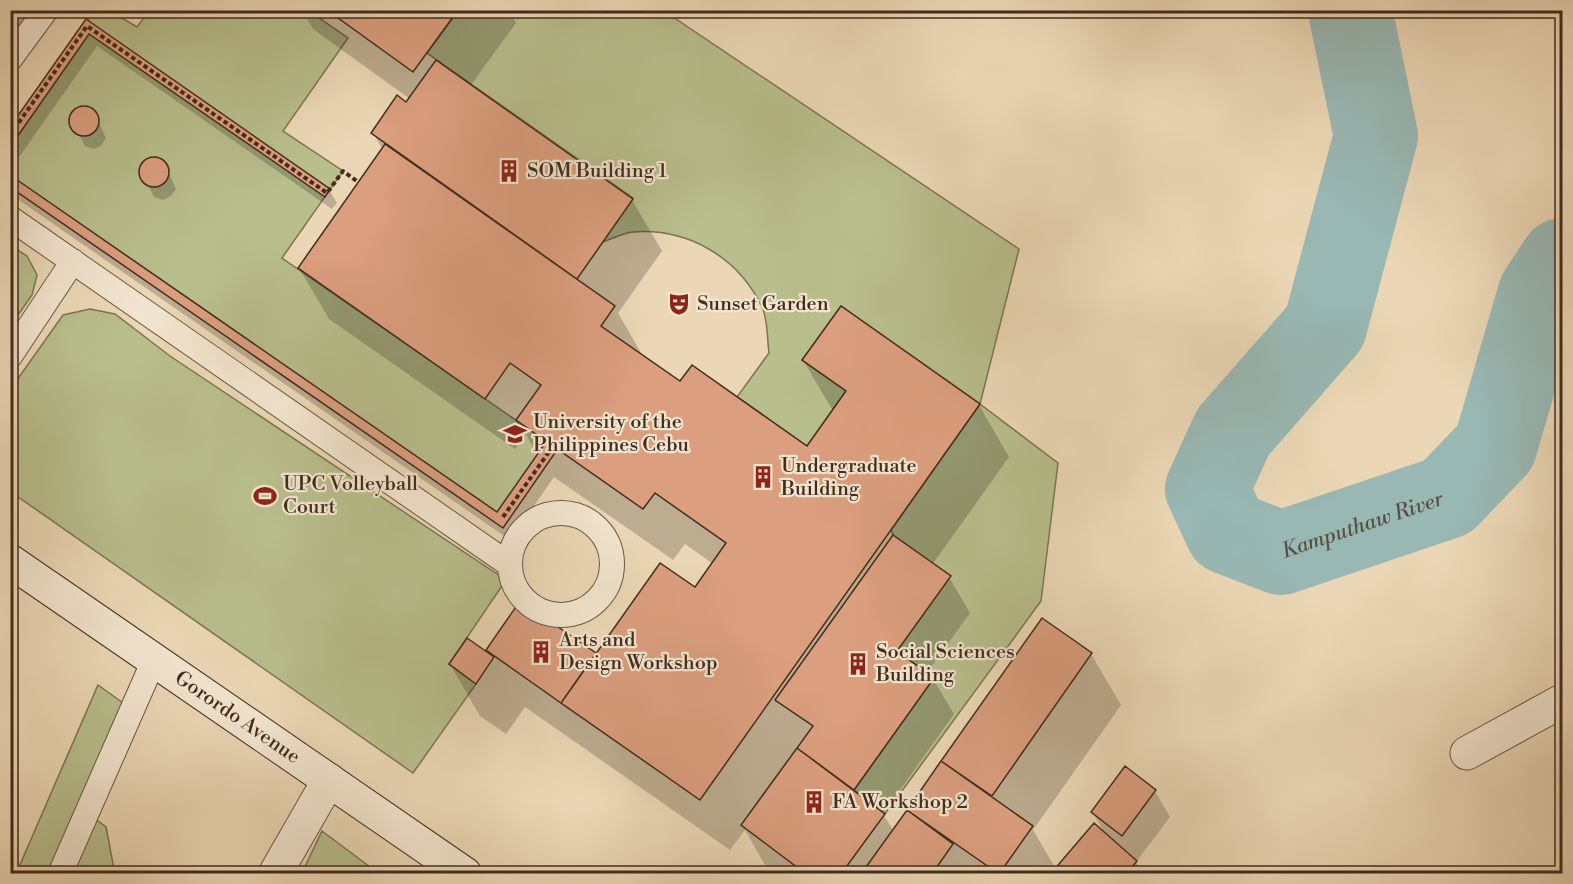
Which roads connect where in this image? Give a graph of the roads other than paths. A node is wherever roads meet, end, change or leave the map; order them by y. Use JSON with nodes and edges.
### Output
{"nodes":[{"id":1,"x":46,"y":10,"type":"edge"},
{"id":2,"x":10,"y":59,"type":"edge"},
{"id":3,"x":10,"y":218,"type":"edge"},
{"id":4,"x":73,"y":261,"type":"junction"},
{"id":5,"x":10,"y":356,"type":"edge"},
{"id":6,"x":10,"y":561,"type":"edge"},
{"id":7,"x":510,"y":565,"type":"junction"},
{"id":8,"x":154,"y":660,"type":"junction"},
{"id":9,"x":1563,"y":701,"type":"edge"},
{"id":10,"x":1467,"y":753,"type":"dead end"},
{"id":11,"x":329,"y":780,"type":"junction"},
{"id":12,"x":60,"y":873,"type":"edge"},
{"id":13,"x":275,"y":873,"type":"edge"},
{"id":14,"x":465,"y":873,"type":"edge"}],
"edges":[{"from":1,"to":2,"type":"lane"},
{"from":3,"to":4,"type":"lane"},
{"from":4,"to":5,"type":"lane"},
{"from":4,"to":7,"type":"lane"},
{"from":6,"to":8,"type":"main road","name":"Gorordo Avenue"},
{"from":7,"to":7,"type":"lane"},
{"from":8,"to":11,"type":"main road","name":"Gorordo Avenue"},
{"from":8,"to":12,"type":"lane"},
{"from":9,"to":10,"type":"main road"},
{"from":11,"to":13,"type":"main road"},
{"from":11,"to":14,"type":"main road","name":"Gorordo Avenue"}]}
